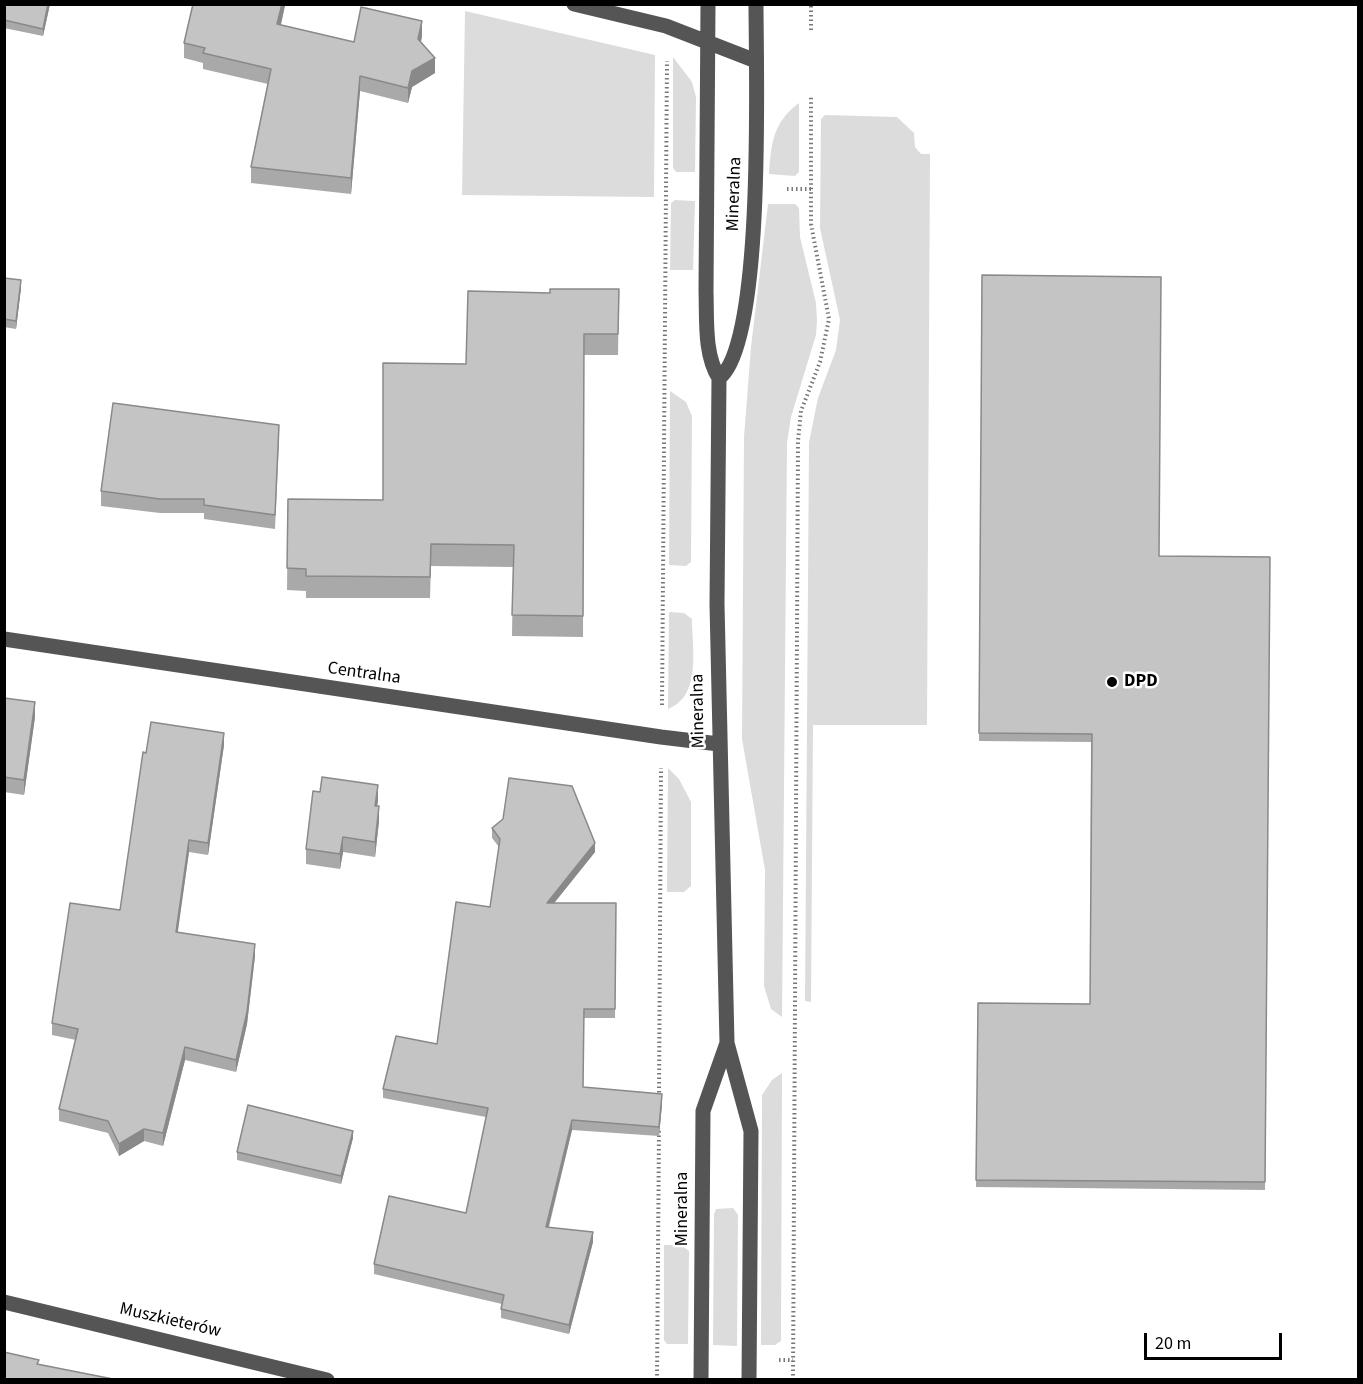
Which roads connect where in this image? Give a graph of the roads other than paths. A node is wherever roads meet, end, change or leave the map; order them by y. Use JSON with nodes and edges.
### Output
{"nodes":[{"id":1,"x":574,"y":4,"type":"edge"},
{"id":2,"x":708,"y":4,"type":"edge"},
{"id":3,"x":756,"y":4,"type":"edge"},
{"id":4,"x":708,"y":41,"type":"junction"},
{"id":5,"x":756,"y":61,"type":"junction"},
{"id":6,"x":719,"y":378,"type":"junction"},
{"id":7,"x":4,"y":639,"type":"edge"},
{"id":8,"x":719,"y":744,"type":"junction"},
{"id":9,"x":728,"y":1042,"type":"junction"},
{"id":10,"x":4,"y":1302,"type":"edge"},
{"id":11,"x":327,"y":1380,"type":"edge"},
{"id":12,"x":701,"y":1380,"type":"edge"},
{"id":13,"x":749,"y":1380,"type":"edge"}],
"edges":[{"from":1,"to":4,"type":"street"},
{"from":2,"to":4,"type":"street","name":"Mineralna"},
{"from":3,"to":5,"type":"street","name":"Mineralna"},
{"from":4,"to":5,"type":"street"},
{"from":4,"to":6,"type":"street","name":"Mineralna"},
{"from":5,"to":6,"type":"street","name":"Mineralna"},
{"from":6,"to":8,"type":"street","name":"Mineralna"},
{"from":7,"to":8,"type":"street","name":"Centralna"},
{"from":8,"to":9,"type":"street","name":"Mineralna"},
{"from":9,"to":12,"type":"street","name":"Mineralna"},
{"from":9,"to":13,"type":"street","name":"Mineralna"},
{"from":10,"to":11,"type":"street","name":"Muszkieterów"}]}
